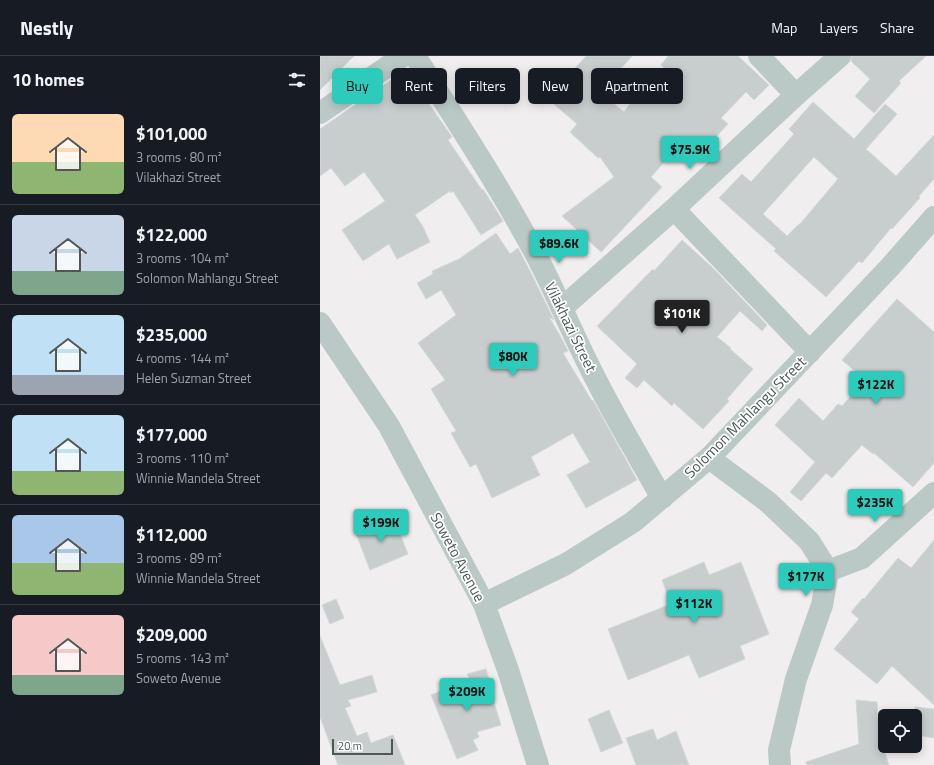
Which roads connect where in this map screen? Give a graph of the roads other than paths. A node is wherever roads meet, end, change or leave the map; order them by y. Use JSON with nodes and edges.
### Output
{"nodes":[{"id":1,"x":403,"y":56,"type":"edge"},
{"id":2,"x":415,"y":56,"type":"edge"},
{"id":3,"x":759,"y":56,"type":"edge"},
{"id":4,"x":840,"y":56,"type":"edge"},
{"id":5,"x":796,"y":95,"type":"junction"},
{"id":6,"x":320,"y":113,"type":"edge"},
{"id":7,"x":674,"y":209,"type":"junction"},
{"id":8,"x":934,"y":217,"type":"edge"},
{"id":9,"x":562,"y":308,"type":"junction"},
{"id":10,"x":320,"y":323,"type":"edge"},
{"id":11,"x":810,"y":352,"type":"junction"},
{"id":12,"x":709,"y":458,"type":"junction"},
{"id":13,"x":934,"y":493,"type":"edge"},
{"id":14,"x":662,"y":498,"type":"junction"},
{"id":15,"x":828,"y":571,"type":"junction"},
{"id":16,"x":484,"y":604,"type":"junction"},
{"id":17,"x":538,"y":765,"type":"edge"},
{"id":18,"x":780,"y":765,"type":"edge"}],
"edges":[{"from":1,"to":6,"type":"street"},
{"from":2,"to":9,"type":"street","name":"Vilakhazi Street"},
{"from":3,"to":5,"type":"street"},
{"from":4,"to":5,"type":"street"},
{"from":5,"to":7,"type":"street"},
{"from":7,"to":9,"type":"street"},
{"from":7,"to":11,"type":"street"},
{"from":8,"to":11,"type":"street","name":"Solomon Mahlangu Street"},
{"from":9,"to":14,"type":"street","name":"Vilakhazi Street"},
{"from":10,"to":16,"type":"street","name":"Soweto Avenue"},
{"from":11,"to":12,"type":"street","name":"Solomon Mahlangu Street"},
{"from":12,"to":14,"type":"street","name":"Solomon Mahlangu Street"},
{"from":12,"to":15,"type":"street"},
{"from":13,"to":15,"type":"street"},
{"from":14,"to":16,"type":"street","name":"Solomon Mahlangu Street"},
{"from":15,"to":18,"type":"street"},
{"from":16,"to":17,"type":"street","name":"Soweto Avenue"}]}
